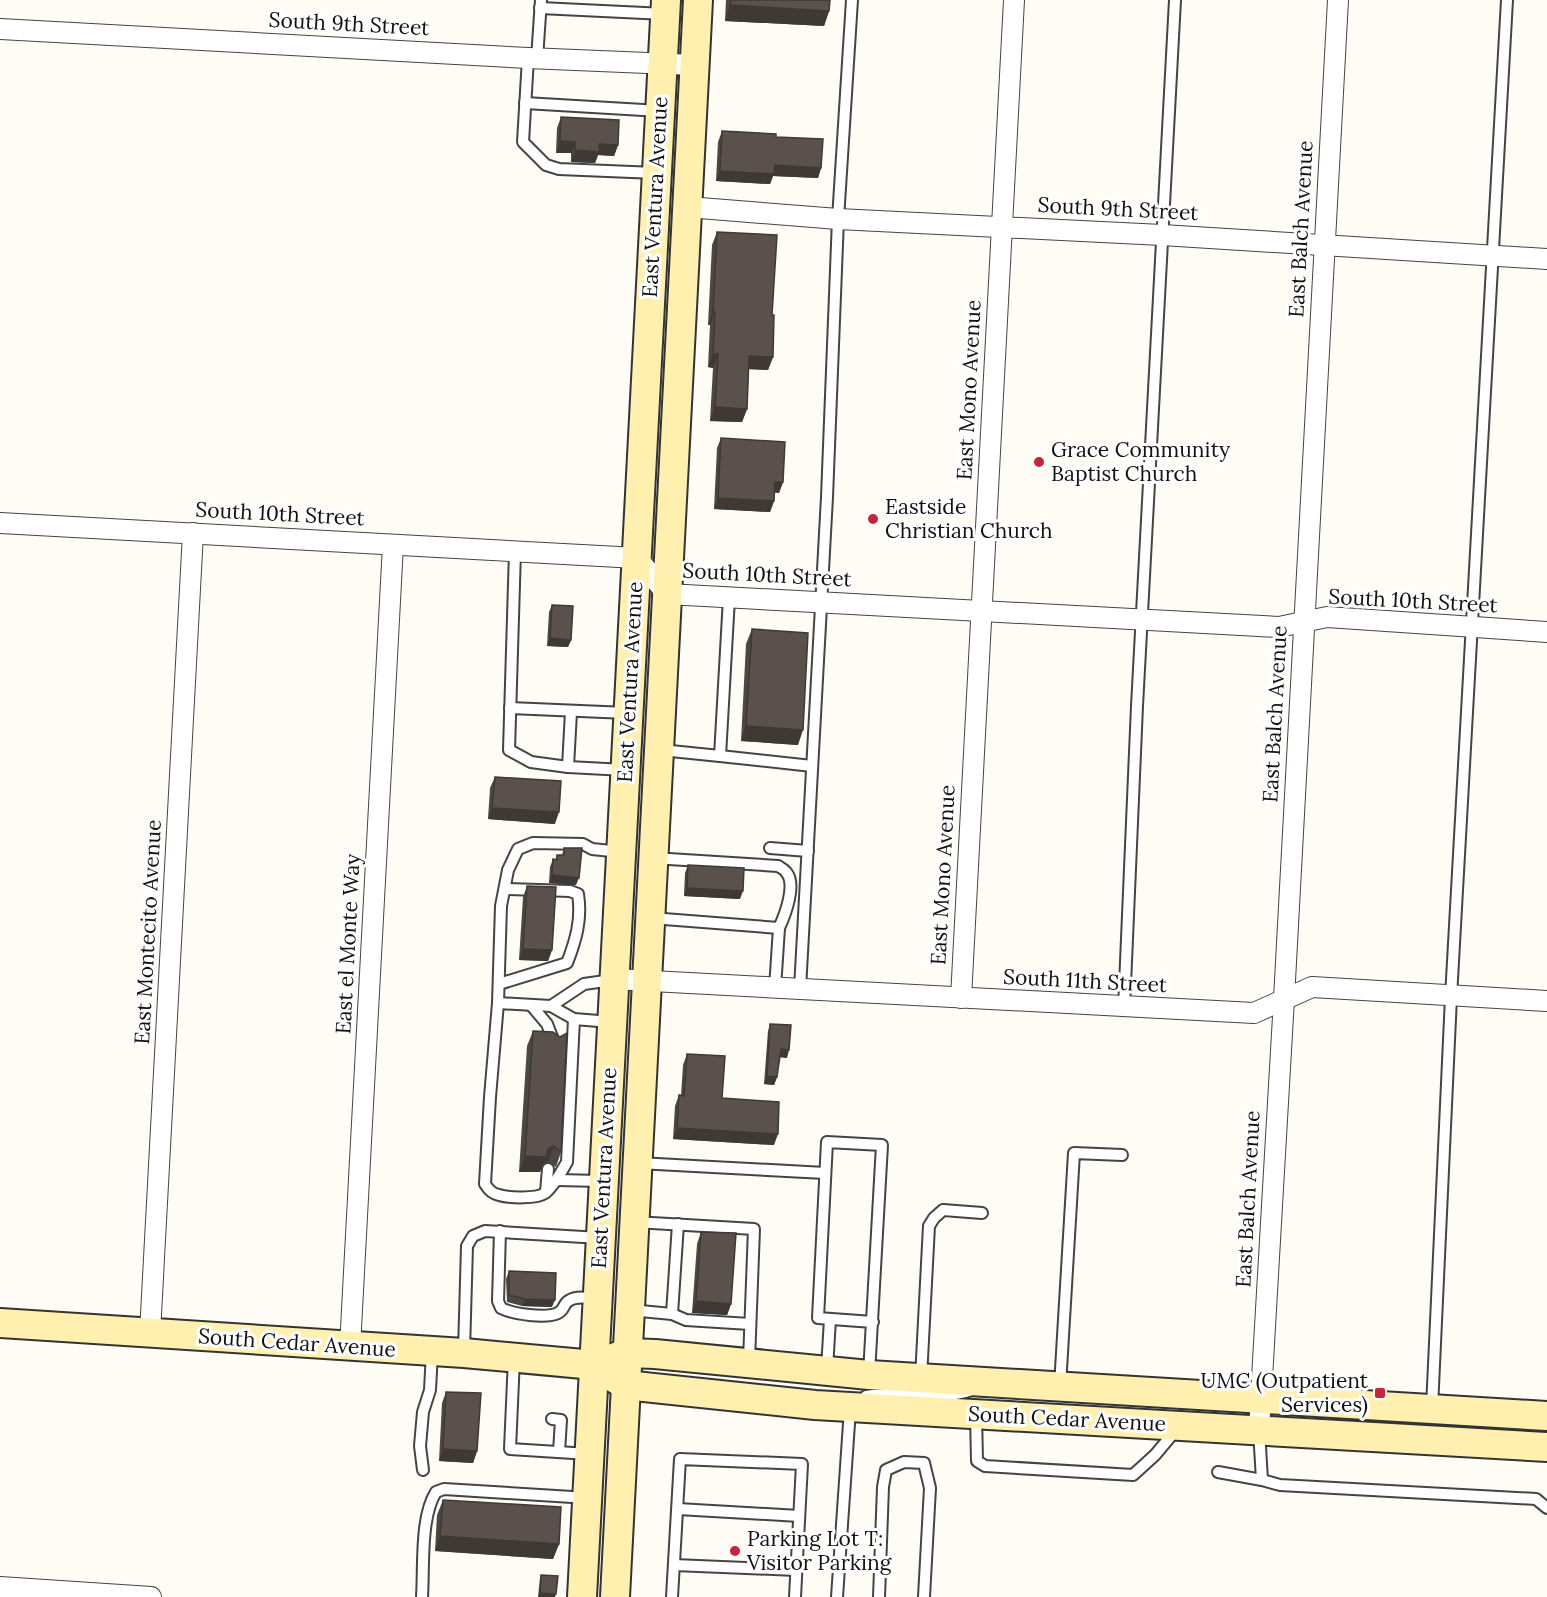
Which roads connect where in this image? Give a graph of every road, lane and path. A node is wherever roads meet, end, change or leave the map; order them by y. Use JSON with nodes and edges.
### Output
{"nodes":[{"id":1,"x":698,"y":0,"type":"edge"},
{"id":2,"x":852,"y":0,"type":"edge"},
{"id":3,"x":1014,"y":0,"type":"edge"},
{"id":4,"x":1175,"y":0,"type":"edge"},
{"id":5,"x":1338,"y":0,"type":"edge"},
{"id":6,"x":1507,"y":0,"type":"edge"},
{"id":7,"x":540,"y":4,"type":"edge"},
{"id":8,"x":665,"y":7,"type":"edge"},
{"id":9,"x":0,"y":29,"type":"edge"},
{"id":10,"x":532,"y":58,"type":"junction"},
{"id":11,"x":662,"y":63,"type":"junction"},
{"id":12,"x":694,"y":65,"type":"junction"},
{"id":13,"x":525,"y":103,"type":"junction"},
{"id":14,"x":660,"y":111,"type":"junction"},
{"id":15,"x":656,"y":173,"type":"junction"},
{"id":16,"x":687,"y":207,"type":"junction"},
{"id":17,"x":838,"y":219,"type":"junction"},
{"id":18,"x":1002,"y":227,"type":"junction"},
{"id":19,"x":1161,"y":235,"type":"junction"},
{"id":20,"x":1323,"y":245,"type":"junction"},
{"id":21,"x":1493,"y":255,"type":"junction"},
{"id":22,"x":1547,"y":259,"type":"edge"},
{"id":23,"x":0,"y":522,"type":"edge"},
{"id":24,"x":193,"y":533,"type":"junction"},
{"id":25,"x":393,"y":545,"type":"junction"},
{"id":26,"x":515,"y":551,"type":"junction"},
{"id":27,"x":637,"y":558,"type":"junction"},
{"id":28,"x":667,"y":594,"type":"junction"},
{"id":29,"x":729,"y":598,"type":"junction"},
{"id":30,"x":821,"y":602,"type":"junction"},
{"id":31,"x":982,"y":610,"type":"junction"},
{"id":32,"x":1143,"y":620,"type":"junction"},
{"id":33,"x":1304,"y":622,"type":"junction"},
{"id":34,"x":1472,"y":628,"type":"junction"},
{"id":35,"x":1547,"y":632,"type":"edge"},
{"id":36,"x":510,"y":708,"type":"junction"},
{"id":37,"x":571,"y":712,"type":"junction"},
{"id":38,"x":629,"y":714,"type":"junction"},
{"id":39,"x":658,"y":749,"type":"junction"},
{"id":40,"x":720,"y":756,"type":"junction"},
{"id":41,"x":812,"y":766,"type":"junction"},
{"id":42,"x":568,"y":767,"type":"junction"},
{"id":43,"x":626,"y":770,"type":"junction"},
{"id":44,"x":770,"y":848,"type":"dead end"},
{"id":45,"x":808,"y":851,"type":"junction"},
{"id":46,"x":621,"y":852,"type":"junction"},
{"id":47,"x":652,"y":858,"type":"junction"},
{"id":48,"x":505,"y":889,"type":"junction"},
{"id":49,"x":649,"y":918,"type":"junction"},
{"id":50,"x":779,"y":928,"type":"junction"},
{"id":51,"x":614,"y":980,"type":"junction"},
{"id":52,"x":646,"y":981,"type":"junction"},
{"id":53,"x":499,"y":984,"type":"junction"},
{"id":54,"x":775,"y":988,"type":"junction"},
{"id":55,"x":800,"y":989,"type":"junction"},
{"id":56,"x":1451,"y":997,"type":"junction"},
{"id":57,"x":961,"y":998,"type":"junction"},
{"id":58,"x":1284,"y":999,"type":"junction"},
{"id":59,"x":1547,"y":1001,"type":"edge"},
{"id":60,"x":498,"y":1003,"type":"junction"},
{"id":61,"x":531,"y":1005,"type":"junction"},
{"id":62,"x":550,"y":1006,"type":"junction"},
{"id":63,"x":1124,"y":1008,"type":"junction"},
{"id":64,"x":574,"y":1019,"type":"junction"},
{"id":65,"x":611,"y":1022,"type":"junction"},
{"id":66,"x":555,"y":1046,"type":"edge"},
{"id":67,"x":1122,"y":1155,"type":"dead end"},
{"id":68,"x":638,"y":1163,"type":"junction"},
{"id":69,"x":548,"y":1169,"type":"edge"},
{"id":70,"x":825,"y":1173,"type":"junction"},
{"id":71,"x":557,"y":1180,"type":"junction"},
{"id":72,"x":603,"y":1181,"type":"junction"},
{"id":73,"x":546,"y":1192,"type":"junction"},
{"id":74,"x":982,"y":1213,"type":"dead end"},
{"id":75,"x":634,"y":1222,"type":"junction"},
{"id":76,"x":678,"y":1224,"type":"junction"},
{"id":77,"x":500,"y":1231,"type":"junction"},
{"id":78,"x":600,"y":1238,"type":"junction"},
{"id":79,"x":597,"y":1298,"type":"junction"},
{"id":80,"x":630,"y":1310,"type":"junction"},
{"id":81,"x":672,"y":1314,"type":"junction"},
{"id":82,"x":830,"y":1318,"type":"junction"},
{"id":83,"x":873,"y":1322,"type":"junction"},
{"id":84,"x":0,"y":1323,"type":"edge"},
{"id":85,"x":750,"y":1324,"type":"junction"},
{"id":86,"x":150,"y":1333,"type":"junction"},
{"id":87,"x":350,"y":1347,"type":"junction"},
{"id":88,"x":432,"y":1352,"type":"junction"},
{"id":89,"x":464,"y":1353,"type":"junction"},
{"id":90,"x":627,"y":1353,"type":"junction"},
{"id":91,"x":514,"y":1357,"type":"junction"},
{"id":92,"x":749,"y":1363,"type":"junction"},
{"id":93,"x":594,"y":1365,"type":"junction"},
{"id":94,"x":827,"y":1370,"type":"junction"},
{"id":95,"x":869,"y":1375,"type":"junction"},
{"id":96,"x":921,"y":1378,"type":"junction"},
{"id":97,"x":992,"y":1383,"type":"junction"},
{"id":98,"x":625,"y":1385,"type":"junction"},
{"id":99,"x":1060,"y":1386,"type":"junction"},
{"id":100,"x":1260,"y":1399,"type":"junction"},
{"id":101,"x":850,"y":1407,"type":"junction"},
{"id":102,"x":1432,"y":1409,"type":"junction"},
{"id":103,"x":976,"y":1414,"type":"junction"},
{"id":104,"x":512,"y":1416,"type":"junction"},
{"id":105,"x":1547,"y":1416,"type":"edge"},
{"id":106,"x":524,"y":1417,"type":"dead end"},
{"id":107,"x":552,"y":1419,"type":"dead end"},
{"id":108,"x":1179,"y":1426,"type":"junction"},
{"id":109,"x":1259,"y":1430,"type":"junction"},
{"id":110,"x":1547,"y":1447,"type":"edge"},
{"id":111,"x":559,"y":1452,"type":"junction"},
{"id":112,"x":590,"y":1454,"type":"junction"},
{"id":113,"x":423,"y":1470,"type":"dead end"},
{"id":114,"x":1218,"y":1472,"type":"dead end"},
{"id":115,"x":1262,"y":1480,"type":"junction"},
{"id":116,"x":588,"y":1498,"type":"junction"},
{"id":117,"x":1547,"y":1508,"type":"edge"},
{"id":118,"x":678,"y":1509,"type":"junction"},
{"id":119,"x":799,"y":1516,"type":"junction"},
{"id":120,"x":674,"y":1565,"type":"junction"},
{"id":121,"x":796,"y":1570,"type":"junction"},
{"id":122,"x":0,"y":1587,"type":"edge"},
{"id":123,"x":151,"y":1597,"type":"edge"},
{"id":124,"x":422,"y":1597,"type":"edge"},
{"id":125,"x":582,"y":1597,"type":"edge"},
{"id":126,"x":615,"y":1597,"type":"edge"},
{"id":127,"x":672,"y":1597,"type":"edge"},
{"id":128,"x":795,"y":1597,"type":"edge"},
{"id":129,"x":837,"y":1597,"type":"edge"},
{"id":130,"x":879,"y":1597,"type":"edge"},
{"id":131,"x":924,"y":1597,"type":"edge"}],
"edges":[{"from":1,"to":12,"type":"main road","name":"East Ventura Avenue"},
{"from":2,"to":17,"type":"lane"},
{"from":3,"to":18,"type":"street","name":"East Mono Avenue"},
{"from":4,"to":19,"type":"lane"},
{"from":5,"to":20,"type":"street","name":"East Balch Avenue"},
{"from":6,"to":21,"type":"lane"},
{"from":7,"to":8,"type":"lane"},
{"from":7,"to":10,"type":"lane"},
{"from":8,"to":11,"type":"main road","name":"East Ventura Avenue"},
{"from":9,"to":10,"type":"street","name":"South 9th Street"},
{"from":10,"to":11,"type":"street","name":"South 9th Street"},
{"from":10,"to":13,"type":"lane"},
{"from":11,"to":12,"type":"street","name":"South 9th Street"},
{"from":11,"to":14,"type":"main road","name":"East Ventura Avenue"},
{"from":12,"to":16,"type":"main road","name":"East Ventura Avenue"},
{"from":13,"to":14,"type":"lane"},
{"from":13,"to":15,"type":"lane"},
{"from":14,"to":15,"type":"main road","name":"East Ventura Avenue"},
{"from":15,"to":27,"type":"main road","name":"East Ventura Avenue"},
{"from":16,"to":17,"type":"street","name":"South 9th Street"},
{"from":16,"to":28,"type":"main road","name":"East Ventura Avenue"},
{"from":17,"to":18,"type":"street","name":"South 9th Street"},
{"from":17,"to":30,"type":"lane"},
{"from":18,"to":19,"type":"street","name":"South 9th Street"},
{"from":18,"to":31,"type":"street","name":"East Mono Avenue"},
{"from":19,"to":20,"type":"street","name":"South 9th Street"},
{"from":19,"to":32,"type":"lane"},
{"from":20,"to":21,"type":"street","name":"South 9th Street"},
{"from":20,"to":33,"type":"street","name":"East Balch Avenue"},
{"from":21,"to":22,"type":"street","name":"South 9th Street"},
{"from":21,"to":34,"type":"lane"},
{"from":23,"to":24,"type":"street","name":"South 10th Street"},
{"from":24,"to":25,"type":"street","name":"South 10th Street"},
{"from":24,"to":86,"type":"street","name":"East Montecito Avenue"},
{"from":25,"to":26,"type":"street","name":"South 10th Street"},
{"from":25,"to":87,"type":"street","name":"East el Monte Way"},
{"from":26,"to":27,"type":"street","name":"South 10th Street"},
{"from":26,"to":36,"type":"lane"},
{"from":27,"to":28,"type":"street","name":"South 10th Street"},
{"from":27,"to":38,"type":"main road","name":"East Ventura Avenue"},
{"from":28,"to":29,"type":"street","name":"South 10th Street"},
{"from":28,"to":39,"type":"main road","name":"East Ventura Avenue"},
{"from":29,"to":30,"type":"street","name":"South 10th Street"},
{"from":29,"to":40,"type":"lane"},
{"from":30,"to":31,"type":"street","name":"South 10th Street"},
{"from":30,"to":41,"type":"lane"},
{"from":31,"to":32,"type":"street","name":"South 10th Street"},
{"from":31,"to":57,"type":"street","name":"East Mono Avenue"},
{"from":32,"to":33,"type":"street","name":"South 10th Street"},
{"from":32,"to":63,"type":"lane"},
{"from":33,"to":34,"type":"street","name":"South 10th Street"},
{"from":33,"to":58,"type":"street","name":"East Balch Avenue"},
{"from":34,"to":35,"type":"street","name":"South 10th Street"},
{"from":34,"to":56,"type":"lane"},
{"from":36,"to":37,"type":"lane"},
{"from":36,"to":42,"type":"lane"},
{"from":37,"to":38,"type":"lane"},
{"from":37,"to":42,"type":"lane"},
{"from":38,"to":43,"type":"main road","name":"East Ventura Avenue"},
{"from":39,"to":40,"type":"lane"},
{"from":39,"to":47,"type":"main road","name":"East Ventura Avenue"},
{"from":40,"to":41,"type":"lane"},
{"from":41,"to":45,"type":"lane"},
{"from":42,"to":43,"type":"lane"},
{"from":43,"to":46,"type":"main road","name":"East Ventura Avenue"},
{"from":44,"to":45,"type":"lane"},
{"from":45,"to":55,"type":"lane"},
{"from":46,"to":48,"type":"lane"},
{"from":46,"to":51,"type":"main road","name":"East Ventura Avenue"},
{"from":47,"to":49,"type":"main road","name":"East Ventura Avenue"},
{"from":47,"to":50,"type":"lane"},
{"from":48,"to":53,"type":"lane"},
{"from":48,"to":53,"type":"lane"},
{"from":49,"to":50,"type":"lane"},
{"from":49,"to":52,"type":"main road","name":"East Ventura Avenue"},
{"from":50,"to":54,"type":"lane"},
{"from":51,"to":52,"type":"street","name":"South 11th Street"},
{"from":51,"to":62,"type":"lane"},
{"from":51,"to":65,"type":"main road","name":"East Ventura Avenue"},
{"from":52,"to":54,"type":"street","name":"South 11th Street"},
{"from":52,"to":68,"type":"main road","name":"East Ventura Avenue"},
{"from":53,"to":60,"type":"lane"},
{"from":54,"to":55,"type":"street","name":"South 11th Street"},
{"from":55,"to":57,"type":"street","name":"South 11th Street"},
{"from":56,"to":58,"type":"street","name":"South 11th Street"},
{"from":56,"to":59,"type":"street","name":"South 11th Street"},
{"from":56,"to":102,"type":"lane"},
{"from":57,"to":63,"type":"street","name":"South 11th Street"},
{"from":58,"to":63,"type":"street","name":"South 11th Street"},
{"from":58,"to":100,"type":"street","name":"East Balch Avenue"},
{"from":60,"to":61,"type":"lane"},
{"from":60,"to":73,"type":"lane"},
{"from":61,"to":62,"type":"lane"},
{"from":61,"to":66,"type":"lane"},
{"from":62,"to":64,"type":"lane"},
{"from":64,"to":65,"type":"lane"},
{"from":64,"to":71,"type":"lane"},
{"from":65,"to":72,"type":"main road","name":"East Ventura Avenue"},
{"from":67,"to":99,"type":"lane"},
{"from":68,"to":70,"type":"lane"},
{"from":68,"to":75,"type":"main road","name":"East Ventura Avenue"},
{"from":69,"to":73,"type":"lane"},
{"from":70,"to":82,"type":"lane"},
{"from":70,"to":83,"type":"lane"},
{"from":71,"to":72,"type":"lane"},
{"from":71,"to":73,"type":"lane"},
{"from":72,"to":78,"type":"main road","name":"East Ventura Avenue"},
{"from":74,"to":96,"type":"lane"},
{"from":75,"to":76,"type":"lane"},
{"from":75,"to":80,"type":"main road","name":"East Ventura Avenue"},
{"from":76,"to":81,"type":"lane"},
{"from":76,"to":85,"type":"lane"},
{"from":77,"to":78,"type":"lane"},
{"from":77,"to":79,"type":"lane"},
{"from":77,"to":89,"type":"lane"},
{"from":78,"to":79,"type":"main road","name":"East Ventura Avenue"},
{"from":79,"to":93,"type":"main road","name":"East Ventura Avenue"},
{"from":80,"to":81,"type":"lane"},
{"from":80,"to":90,"type":"main road","name":"East Ventura Avenue"},
{"from":81,"to":85,"type":"lane"},
{"from":82,"to":83,"type":"lane"},
{"from":82,"to":94,"type":"lane"},
{"from":83,"to":95,"type":"lane"},
{"from":84,"to":86,"type":"main road","name":"South Cedar Avenue"},
{"from":85,"to":92,"type":"lane"},
{"from":86,"to":87,"type":"main road","name":"South Cedar Avenue"},
{"from":87,"to":88,"type":"main road","name":"South Cedar Avenue"},
{"from":88,"to":89,"type":"main road","name":"South Cedar Avenue"},
{"from":88,"to":113,"type":"lane"},
{"from":89,"to":91,"type":"main road","name":"South Cedar Avenue"},
{"from":90,"to":92,"type":"main road","name":"South Cedar Avenue"},
{"from":90,"to":93,"type":"main road","name":"South Cedar Avenue"},
{"from":90,"to":98,"type":"main road","name":"East Ventura Avenue"},
{"from":91,"to":93,"type":"main road","name":"South Cedar Avenue"},
{"from":91,"to":104,"type":"lane"},
{"from":92,"to":94,"type":"main road","name":"South Cedar Avenue"},
{"from":93,"to":98,"type":"main road","name":"South Cedar Avenue"},
{"from":93,"to":112,"type":"main road","name":"East Ventura Avenue"},
{"from":94,"to":95,"type":"main road","name":"South Cedar Avenue"},
{"from":95,"to":96,"type":"main road","name":"South Cedar Avenue"},
{"from":96,"to":97,"type":"main road","name":"South Cedar Avenue"},
{"from":97,"to":99,"type":"main road","name":"South Cedar Avenue"},
{"from":97,"to":101,"type":"lane"},
{"from":98,"to":101,"type":"main road","name":"South Cedar Avenue"},
{"from":98,"to":126,"type":"main road","name":"East Ventura Avenue"},
{"from":99,"to":100,"type":"main road","name":"South Cedar Avenue"},
{"from":100,"to":102,"type":"main road","name":"South Cedar Avenue"},
{"from":100,"to":109,"type":"street","name":"East Balch Avenue"},
{"from":101,"to":103,"type":"main road","name":"South Cedar Avenue"},
{"from":101,"to":129,"type":"lane"},
{"from":102,"to":105,"type":"main road","name":"South Cedar Avenue"},
{"from":103,"to":108,"type":"main road","name":"South Cedar Avenue"},
{"from":103,"to":108,"type":"lane"},
{"from":104,"to":106,"type":"lane"},
{"from":104,"to":111,"type":"lane"},
{"from":107,"to":111,"type":"lane"},
{"from":108,"to":109,"type":"main road","name":"South Cedar Avenue"},
{"from":109,"to":110,"type":"main road","name":"South Cedar Avenue"},
{"from":109,"to":115,"type":"lane"},
{"from":111,"to":112,"type":"lane"},
{"from":112,"to":116,"type":"main road","name":"East Ventura Avenue"},
{"from":114,"to":115,"type":"lane"},
{"from":115,"to":117,"type":"lane"},
{"from":116,"to":124,"type":"lane"},
{"from":116,"to":125,"type":"main road","name":"East Ventura Avenue"},
{"from":118,"to":119,"type":"lane"},
{"from":118,"to":119,"type":"lane"},
{"from":118,"to":120,"type":"lane"},
{"from":119,"to":121,"type":"lane"},
{"from":120,"to":121,"type":"lane"},
{"from":120,"to":127,"type":"lane"},
{"from":121,"to":128,"type":"lane"},
{"from":122,"to":123,"type":"street"},
{"from":130,"to":131,"type":"lane"}]}
